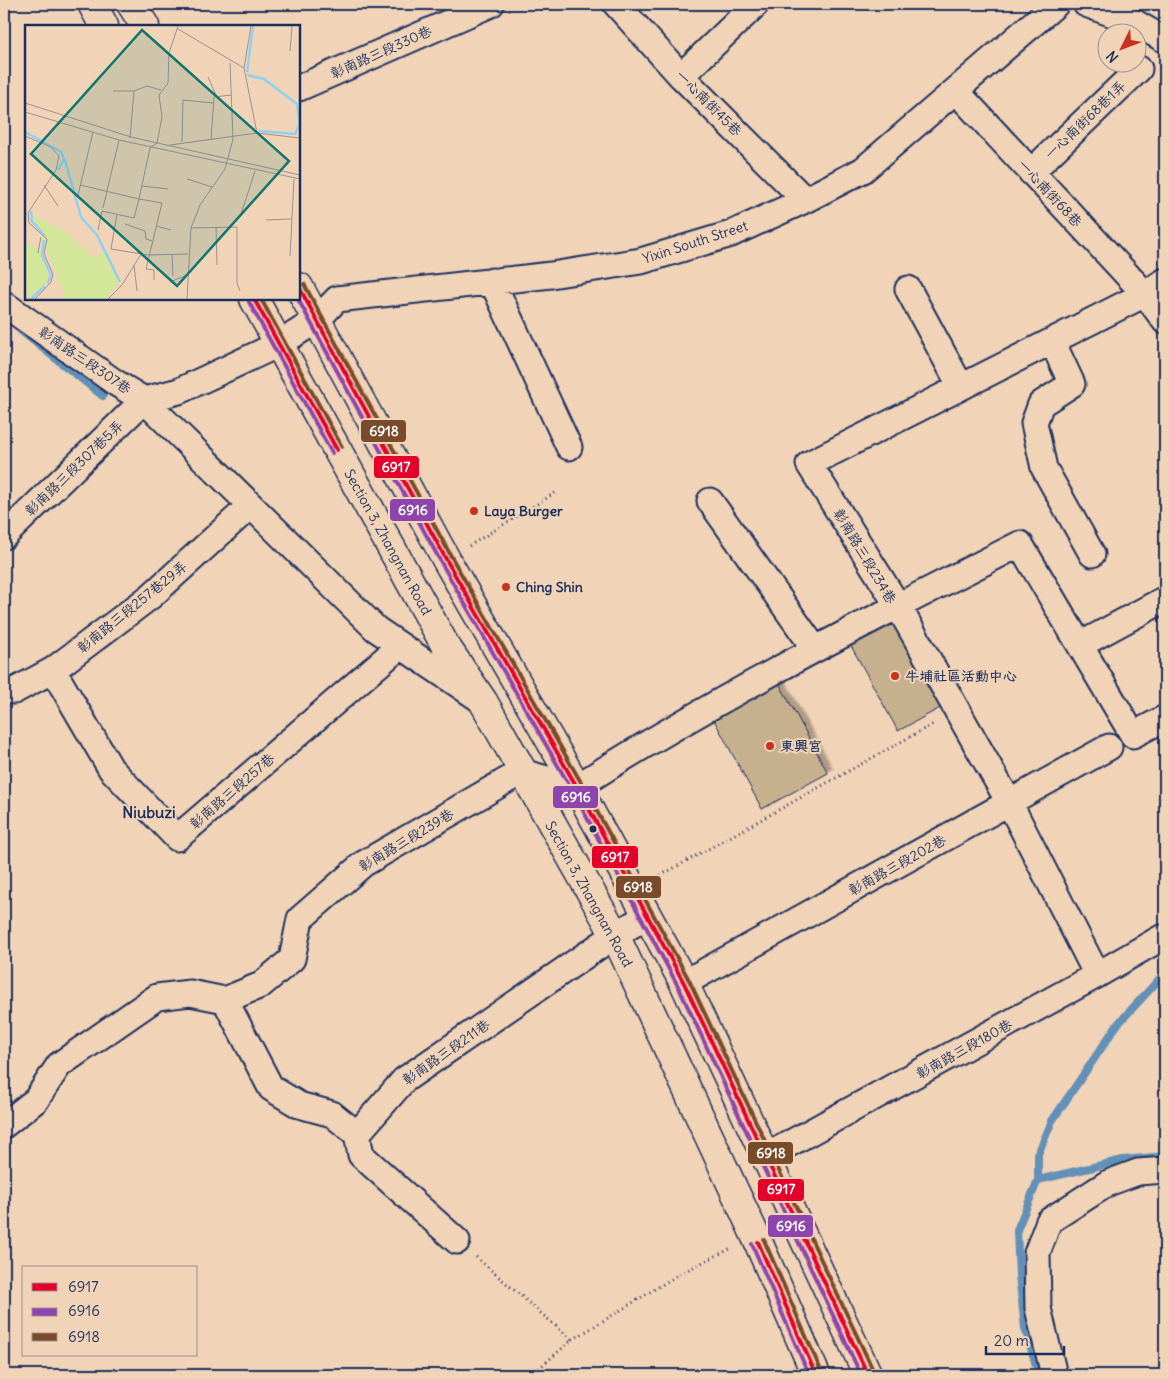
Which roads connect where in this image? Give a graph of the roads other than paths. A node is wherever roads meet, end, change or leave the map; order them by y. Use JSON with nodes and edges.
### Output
{"nodes":[{"id":1,"x":92,"y":4,"type":"edge"},
{"id":2,"x":131,"y":4,"type":"edge"},
{"id":3,"x":491,"y":4,"type":"edge"},
{"id":4,"x":616,"y":4,"type":"edge"},
{"id":5,"x":756,"y":4,"type":"edge"},
{"id":6,"x":1056,"y":4,"type":"edge"},
{"id":7,"x":1086,"y":4,"type":"edge"},
{"id":8,"x":103,"y":25,"type":"edge"},
{"id":9,"x":144,"y":25,"type":"edge"},
{"id":10,"x":1165,"y":40,"type":"edge"},
{"id":11,"x":1135,"y":72,"type":"edge"},
{"id":12,"x":681,"y":76,"type":"junction"},
{"id":13,"x":300,"y":88,"type":"edge"},
{"id":14,"x":956,"y":91,"type":"junction"},
{"id":15,"x":1031,"y":172,"type":"junction"},
{"id":16,"x":805,"y":200,"type":"junction"},
{"id":17,"x":492,"y":281,"type":"junction"},
{"id":18,"x":1165,"y":281,"type":"edge"},
{"id":19,"x":300,"y":289,"type":"edge"},
{"id":20,"x":908,"y":289,"type":"dead end"},
{"id":21,"x":1144,"y":294,"type":"junction"},
{"id":22,"x":255,"y":300,"type":"edge"},
{"id":23,"x":4,"y":304,"type":"edge"},
{"id":24,"x":317,"y":320,"type":"junction"},
{"id":25,"x":1165,"y":321,"type":"edge"},
{"id":26,"x":1052,"y":341,"type":"junction"},
{"id":27,"x":279,"y":344,"type":"junction"},
{"id":28,"x":961,"y":387,"type":"junction"},
{"id":29,"x":144,"y":400,"type":"junction"},
{"id":30,"x":569,"y":447,"type":"dead end"},
{"id":31,"x":710,"y":501,"type":"dead end"},
{"id":32,"x":250,"y":506,"type":"junction"},
{"id":33,"x":4,"y":536,"type":"edge"},
{"id":34,"x":1092,"y":554,"type":"dead end"},
{"id":35,"x":1165,"y":599,"type":"edge"},
{"id":36,"x":898,"y":606,"type":"junction"},
{"id":37,"x":1080,"y":645,"type":"junction"},
{"id":38,"x":400,"y":646,"type":"junction"},
{"id":39,"x":814,"y":649,"type":"junction"},
{"id":40,"x":53,"y":670,"type":"junction"},
{"id":41,"x":4,"y":690,"type":"edge"},
{"id":42,"x":483,"y":701,"type":"junction"},
{"id":43,"x":1165,"y":718,"type":"edge"},
{"id":44,"x":1109,"y":747,"type":"dead end"},
{"id":45,"x":522,"y":772,"type":"junction"},
{"id":46,"x":577,"y":787,"type":"junction"},
{"id":47,"x":1009,"y":802,"type":"junction"},
{"id":48,"x":647,"y":916,"type":"junction"},
{"id":49,"x":615,"y":936,"type":"junction"},
{"id":50,"x":1161,"y":938,"type":"dead end"},
{"id":51,"x":1097,"y":975,"type":"junction"},
{"id":52,"x":684,"y":983,"type":"junction"},
{"id":53,"x":225,"y":1000,"type":"junction"},
{"id":54,"x":4,"y":1125,"type":"edge"},
{"id":55,"x":357,"y":1134,"type":"junction"},
{"id":56,"x":765,"y":1157,"type":"junction"},
{"id":57,"x":1165,"y":1170,"type":"edge"},
{"id":58,"x":457,"y":1241,"type":"road end"},
{"id":59,"x":816,"y":1375,"type":"edge"},
{"id":60,"x":868,"y":1375,"type":"edge"},
{"id":61,"x":1054,"y":1375,"type":"edge"}],
"edges":[{"from":1,"to":8,"type":"main road"},
{"from":2,"to":9,"type":"main road"},
{"from":3,"to":13,"type":"street","name":"彰南路三段330巷"},
{"from":4,"to":12,"type":"street","name":"一心南街45巷"},
{"from":5,"to":12,"type":"street"},
{"from":6,"to":14,"type":"street","name":"Yixin South Street"},
{"from":7,"to":10,"type":"street"},
{"from":11,"to":15,"type":"street","name":"一心南街68巷1弄"},
{"from":12,"to":16,"type":"street","name":"一心南街45巷"},
{"from":14,"to":15,"type":"street","name":"一心南街68巷"},
{"from":14,"to":16,"type":"street","name":"Yixin South Street"},
{"from":15,"to":21,"type":"street","name":"一心南街68巷"},
{"from":16,"to":17,"type":"street","name":"Yixin South Street"},
{"from":17,"to":24,"type":"street","name":"Yixin South Street"},
{"from":17,"to":30,"type":"street"},
{"from":18,"to":21,"type":"street","name":"彰南路三段234巷"},
{"from":19,"to":24,"type":"main road"},
{"from":20,"to":28,"type":"street"},
{"from":21,"to":25,"type":"street","name":"一心南街68巷"},
{"from":21,"to":26,"type":"street","name":"彰南路三段234巷"},
{"from":22,"to":27,"type":"main road","name":"Section 3, Zhangnan Road"},
{"from":23,"to":29,"type":"street","name":"彰南路三段307巷"},
{"from":24,"to":27,"type":"street","name":"Yixin South Street"},
{"from":24,"to":46,"type":"main road"},
{"from":26,"to":28,"type":"street","name":"彰南路三段234巷"},
{"from":26,"to":34,"type":"street"},
{"from":27,"to":29,"type":"street","name":"彰南路三段307巷"},
{"from":27,"to":42,"type":"main road","name":"Section 3, Zhangnan Road"},
{"from":28,"to":36,"type":"street","name":"彰南路三段234巷"},
{"from":29,"to":32,"type":"street"},
{"from":29,"to":33,"type":"street","name":"彰南路三段307巷5弄"},
{"from":31,"to":39,"type":"street"},
{"from":32,"to":38,"type":"street"},
{"from":32,"to":40,"type":"street","name":"彰南路三段257巷29弄"},
{"from":35,"to":37,"type":"street"},
{"from":36,"to":37,"type":"street"},
{"from":36,"to":39,"type":"street","name":"彰南路三段234巷"},
{"from":36,"to":47,"type":"street"},
{"from":37,"to":43,"type":"street"},
{"from":38,"to":40,"type":"street","name":"彰南路三段257巷"},
{"from":38,"to":42,"type":"street"},
{"from":39,"to":46,"type":"street","name":"彰南路三段234巷"},
{"from":40,"to":41,"type":"street","name":"彰南路三段257巷29弄"},
{"from":42,"to":45,"type":"main road","name":"Section 3, Zhangnan Road"},
{"from":44,"to":47,"type":"street","name":"彰南路三段202巷"},
{"from":45,"to":46,"type":"street"},
{"from":45,"to":49,"type":"main road","name":"Section 3, Zhangnan Road"},
{"from":45,"to":53,"type":"street","name":"彰南路三段239巷"},
{"from":46,"to":48,"type":"main road"},
{"from":47,"to":51,"type":"street"},
{"from":47,"to":52,"type":"street","name":"彰南路三段202巷"},
{"from":48,"to":49,"type":"street","name":"彰南路三段211巷"},
{"from":48,"to":52,"type":"main road"},
{"from":49,"to":55,"type":"street","name":"彰南路三段211巷"},
{"from":49,"to":59,"type":"main road","name":"Section 3, Zhangnan Road"},
{"from":50,"to":51,"type":"street","name":"彰南路三段180巷"},
{"from":51,"to":56,"type":"street","name":"彰南路三段180巷"},
{"from":52,"to":56,"type":"main road"},
{"from":53,"to":54,"type":"street"},
{"from":53,"to":55,"type":"street"},
{"from":55,"to":58,"type":"street"},
{"from":56,"to":60,"type":"main road"},
{"from":57,"to":61,"type":"street"}]}
